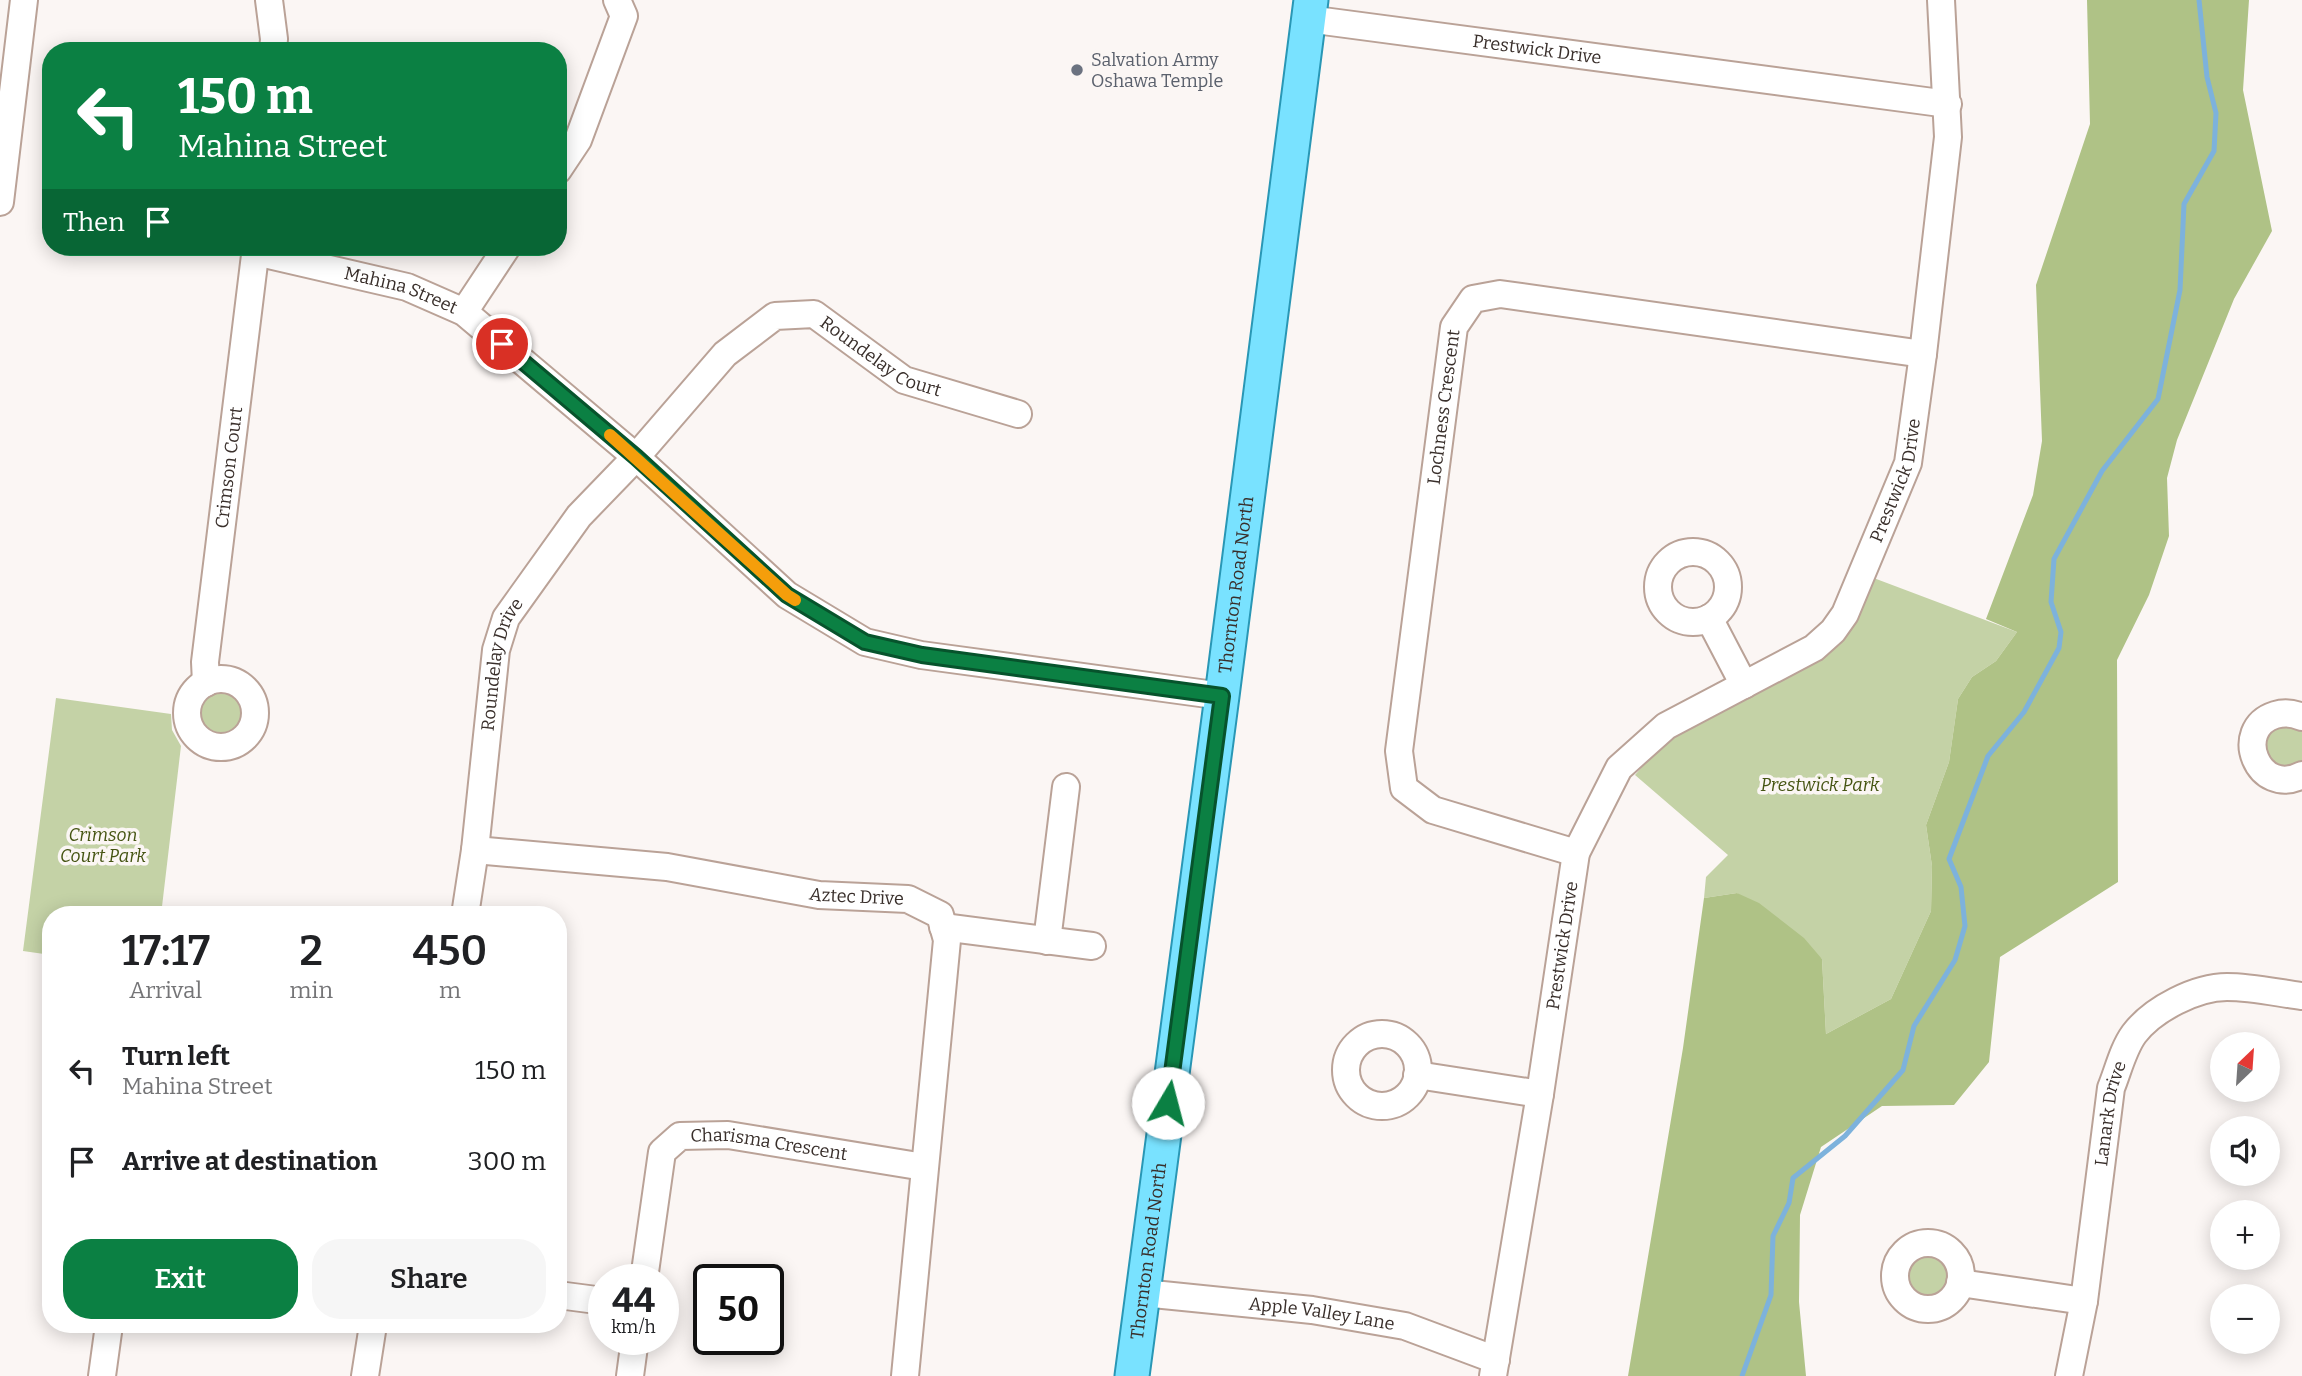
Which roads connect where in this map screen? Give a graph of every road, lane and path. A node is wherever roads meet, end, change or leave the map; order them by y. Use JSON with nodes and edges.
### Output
{"nodes":[{"id":1,"x":24,"y":0,"type":"edge"},
{"id":2,"x":270,"y":0,"type":"edge"},
{"id":3,"x":617,"y":0,"type":"edge"},
{"id":4,"x":1941,"y":0,"type":"edge"},
{"id":5,"x":1310,"y":10,"type":"edge"},
{"id":6,"x":274,"y":42,"type":"edge"},
{"id":7,"x":1948,"y":104,"type":"junction"},
{"id":8,"x":567,"y":156,"type":"edge"},
{"id":9,"x":0,"y":202,"type":"edge"},
{"id":10,"x":255,"y":256,"type":"edge"},
{"id":11,"x":280,"y":256,"type":"edge"},
{"id":12,"x":501,"y":256,"type":"edge"},
{"id":13,"x":464,"y":312,"type":"junction"},
{"id":14,"x":1923,"y":354,"type":"junction"},
{"id":15,"x":1018,"y":414,"type":"dead end"},
{"id":16,"x":636,"y":457,"type":"junction"},
{"id":17,"x":1709,"y":618,"type":"dead end"},
{"id":18,"x":206,"y":683,"type":"dead end"},
{"id":19,"x":1744,"y":685,"type":"junction"},
{"id":20,"x":1222,"y":696,"type":"junction"},
{"id":21,"x":2302,"y":717,"type":"edge"},
{"id":22,"x":2302,"y":775,"type":"edge"},
{"id":23,"x":1066,"y":786,"type":"dead end"},
{"id":24,"x":475,"y":850,"type":"junction"},
{"id":25,"x":1576,"y":853,"type":"junction"},
{"id":26,"x":467,"y":906,"type":"edge"},
{"id":27,"x":943,"y":927,"type":"junction"},
{"id":28,"x":1047,"y":941,"type":"junction"},
{"id":29,"x":1092,"y":946,"type":"dead end"},
{"id":30,"x":2302,"y":996,"type":"edge"},
{"id":31,"x":1417,"y":1075,"type":"dead end"},
{"id":32,"x":1540,"y":1094,"type":"junction"},
{"id":33,"x":924,"y":1167,"type":"junction"},
{"id":34,"x":646,"y":1264,"type":"edge"},
{"id":35,"x":1960,"y":1283,"type":"dead end"},
{"id":36,"x":1143,"y":1293,"type":"junction"},
{"id":37,"x":567,"y":1297,"type":"edge"},
{"id":38,"x":588,"y":1299,"type":"edge"},
{"id":39,"x":2084,"y":1301,"type":"junction"},
{"id":40,"x":108,"y":1333,"type":"edge"},
{"id":41,"x":372,"y":1333,"type":"edge"},
{"id":42,"x":633,"y":1355,"type":"edge"},
{"id":43,"x":1494,"y":1368,"type":"edge"},
{"id":44,"x":102,"y":1376,"type":"edge"},
{"id":45,"x":365,"y":1376,"type":"edge"},
{"id":46,"x":630,"y":1376,"type":"edge"},
{"id":47,"x":905,"y":1376,"type":"edge"},
{"id":48,"x":1132,"y":1376,"type":"edge"},
{"id":49,"x":2069,"y":1376,"type":"edge"}],
"edges":[{"from":1,"to":9,"type":"street"},
{"from":2,"to":6,"type":"street"},
{"from":3,"to":8,"type":"street"},
{"from":4,"to":7,"type":"street"},
{"from":5,"to":7,"type":"street","name":"Prestwick Drive"},
{"from":5,"to":20,"type":"main road","name":"Thornton Road North"},
{"from":7,"to":14,"type":"street","name":"Prestwick Drive"},
{"from":10,"to":18,"type":"street","name":"Crimson Court"},
{"from":11,"to":13,"type":"street","name":"Mahina Street"},
{"from":12,"to":13,"type":"street"},
{"from":13,"to":16,"type":"street","name":"Mahina Street"},
{"from":14,"to":19,"type":"street","name":"Prestwick Drive"},
{"from":14,"to":25,"type":"street","name":"Lochness Crescent"},
{"from":15,"to":16,"type":"street","name":"Roundelay Court"},
{"from":16,"to":20,"type":"street","name":"Mahina Street"},
{"from":16,"to":24,"type":"street","name":"Roundelay Drive"},
{"from":17,"to":19,"type":"street"},
{"from":19,"to":25,"type":"street","name":"Prestwick Drive"},
{"from":20,"to":36,"type":"main road","name":"Thornton Road North"},
{"from":21,"to":22,"type":"street"},
{"from":23,"to":28,"type":"street"},
{"from":24,"to":26,"type":"street","name":"Roundelay Drive"},
{"from":24,"to":27,"type":"street","name":"Aztec Drive"},
{"from":25,"to":32,"type":"street","name":"Prestwick Drive"},
{"from":27,"to":28,"type":"street"},
{"from":27,"to":33,"type":"street"},
{"from":28,"to":29,"type":"street"},
{"from":30,"to":39,"type":"street","name":"Lanark Drive"},
{"from":31,"to":32,"type":"street"},
{"from":32,"to":43,"type":"street","name":"Prestwick Drive"},
{"from":33,"to":34,"type":"street","name":"Charisma Crescent"},
{"from":33,"to":47,"type":"street"},
{"from":35,"to":39,"type":"street"},
{"from":36,"to":43,"type":"street","name":"Apple Valley Lane"},
{"from":36,"to":48,"type":"main road","name":"Thornton Road North"},
{"from":37,"to":38,"type":"street"},
{"from":39,"to":49,"type":"street","name":"Lanark Drive"},
{"from":40,"to":44,"type":"street"},
{"from":41,"to":45,"type":"street"},
{"from":42,"to":46,"type":"street"}]}
